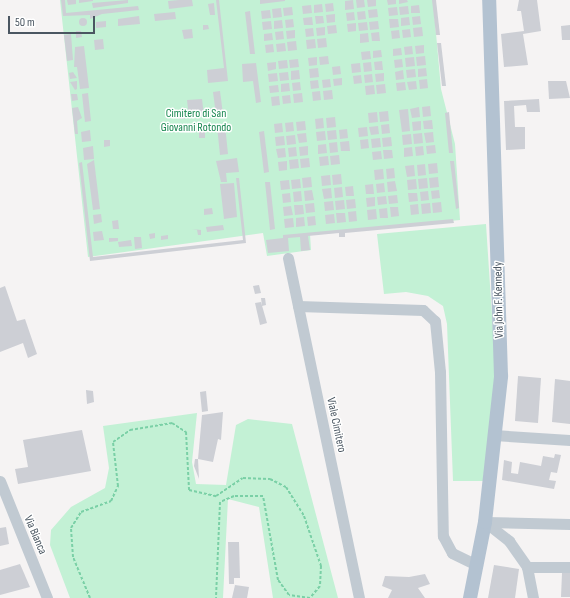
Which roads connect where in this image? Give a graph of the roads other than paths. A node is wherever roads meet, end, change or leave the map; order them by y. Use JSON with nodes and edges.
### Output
{"nodes":[{"id":1,"x":489,"y":0,"type":"edge"},
{"id":2,"x":288,"y":258,"type":"dead end"},
{"id":3,"x":298,"y":306,"type":"junction"},
{"id":4,"x":494,"y":435,"type":"junction"},
{"id":5,"x":570,"y":440,"type":"edge"},
{"id":6,"x":0,"y":481,"type":"edge"},
{"id":7,"x":2,"y":496,"type":"edge"},
{"id":8,"x":485,"y":522,"type":"junction"},
{"id":9,"x":570,"y":524,"type":"edge"},
{"id":10,"x":477,"y":565,"type":"junction"},
{"id":11,"x":527,"y":567,"type":"junction"},
{"id":12,"x":570,"y":567,"type":"edge"},
{"id":13,"x":47,"y":598,"type":"edge"},
{"id":14,"x":359,"y":598,"type":"edge"},
{"id":15,"x":470,"y":598,"type":"edge"},
{"id":16,"x":533,"y":598,"type":"edge"}],
"edges":[{"from":1,"to":4,"type":"main road","name":"Via John F. Kennedy"},
{"from":2,"to":3,"type":"street","name":"Viale Cimitero"},
{"from":3,"to":10,"type":"street"},
{"from":3,"to":14,"type":"street","name":"Viale Cimitero"},
{"from":4,"to":5,"type":"street"},
{"from":4,"to":8,"type":"main road","name":"Via John F. Kennedy"},
{"from":6,"to":7,"type":"street","name":"Via Bianca"},
{"from":7,"to":13,"type":"street","name":"Via Bianca"},
{"from":8,"to":9,"type":"street"},
{"from":8,"to":10,"type":"main road","name":"Via John F. Kennedy"},
{"from":8,"to":11,"type":"street"},
{"from":10,"to":15,"type":"main road","name":"Via John F. Kennedy"},
{"from":11,"to":12,"type":"street"},
{"from":11,"to":16,"type":"street"}]}
